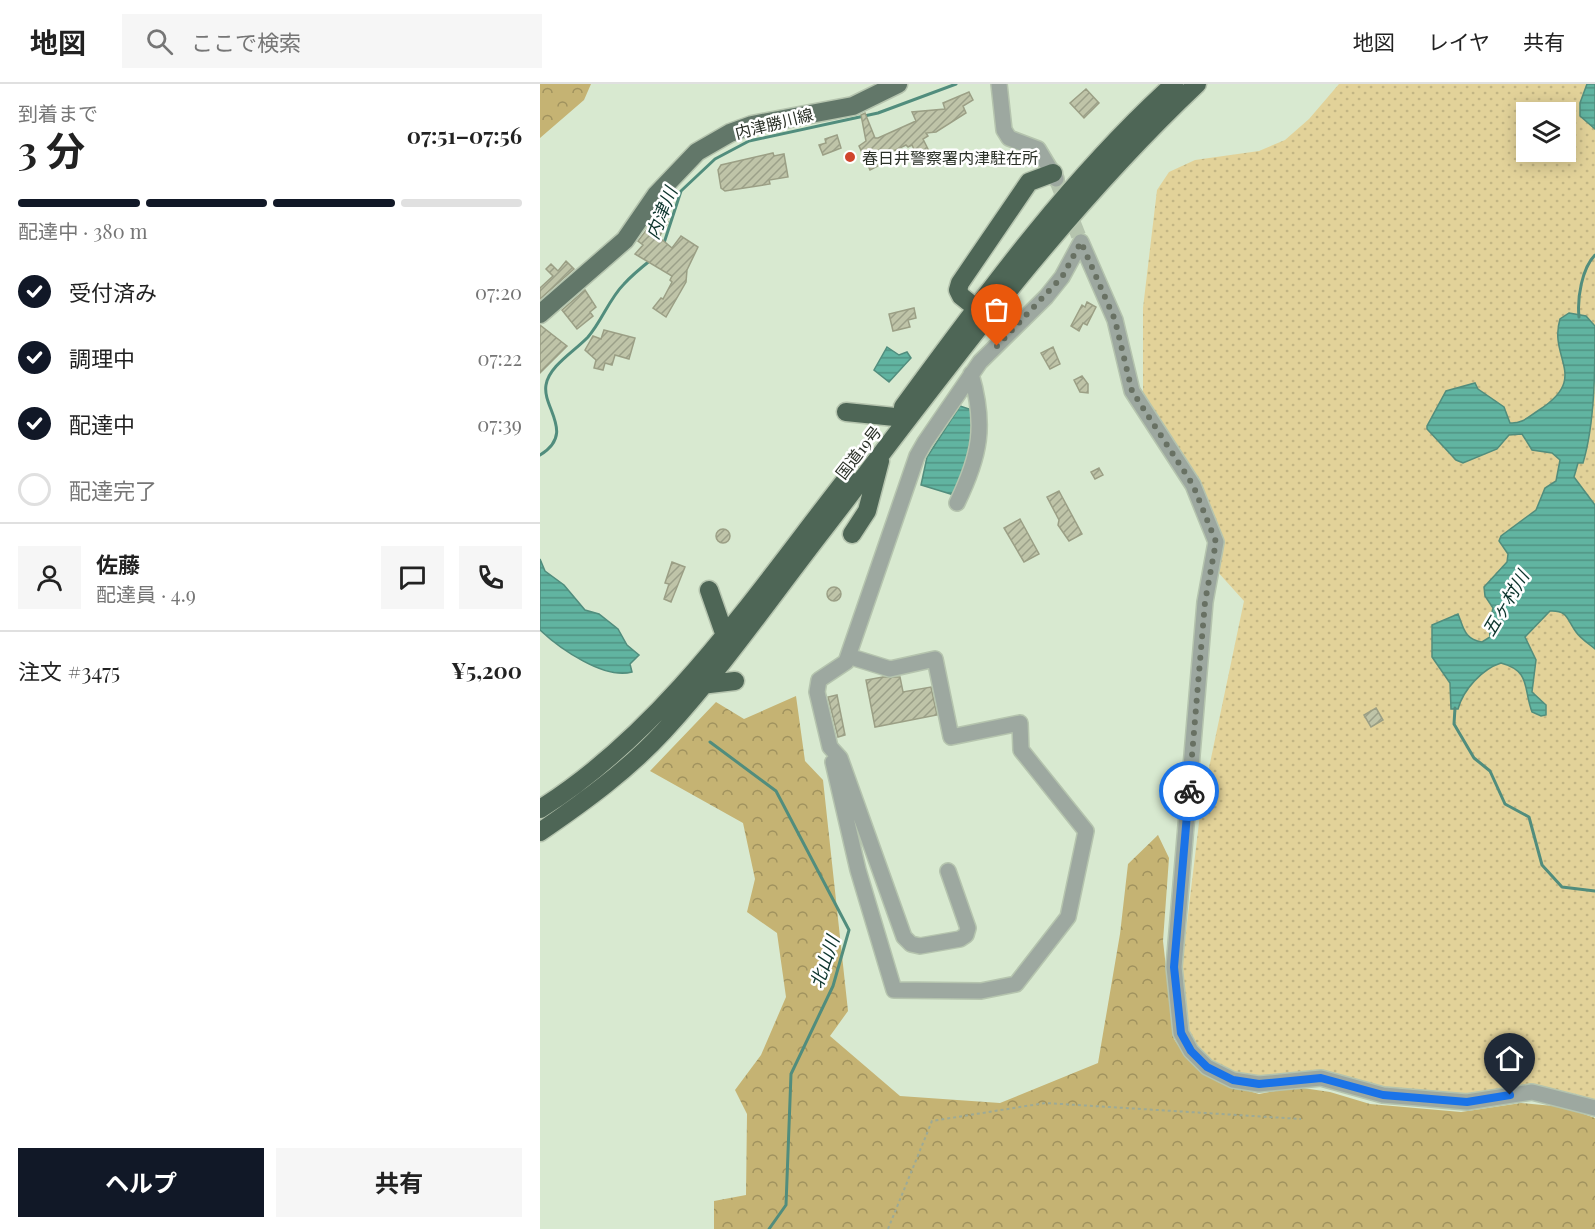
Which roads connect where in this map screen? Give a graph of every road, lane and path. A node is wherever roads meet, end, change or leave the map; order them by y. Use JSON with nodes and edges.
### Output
{"nodes":[{"id":1,"x":898,"y":84,"type":"edge"},
{"id":2,"x":999,"y":84,"type":"edge"},
{"id":3,"x":1174,"y":84,"type":"edge"},
{"id":4,"x":1197,"y":84,"type":"edge"},
{"id":5,"x":1054,"y":176,"type":"joint"},
{"id":6,"x":976,"y":308,"type":"junction"},
{"id":7,"x":540,"y":315,"type":"edge"},
{"id":8,"x":971,"y":374,"type":"junction"},
{"id":9,"x":846,"y":412,"type":"dead end"},
{"id":10,"x":895,"y":417,"type":"junction"},
{"id":11,"x":882,"y":454,"type":"junction"},
{"id":12,"x":957,"y":503,"type":"dead end"},
{"id":13,"x":852,"y":534,"type":"dead end"},
{"id":14,"x":709,"y":590,"type":"dead end"},
{"id":15,"x":724,"y":633,"type":"junction"},
{"id":16,"x":848,"y":656,"type":"junction"},
{"id":17,"x":735,"y":681,"type":"dead end"},
{"id":18,"x":701,"y":686,"type":"junction"},
{"id":19,"x":830,"y":747,"type":"junction"},
{"id":20,"x":575,"y":787,"type":"junction"},
{"id":21,"x":540,"y":802,"type":"edge"},
{"id":22,"x":540,"y":809,"type":"edge"},
{"id":23,"x":540,"y":832,"type":"edge"},
{"id":24,"x":948,"y":871,"type":"dead end"},
{"id":25,"x":1595,"y":1108,"type":"edge"},
{"id":26,"x":1301,"y":1119,"type":"dead end"},
{"id":27,"x":888,"y":1229,"type":"edge"}],
"edges":[{"from":1,"to":7,"type":"main road","name":"内津勝川線"},
{"from":2,"to":5,"type":"street"},
{"from":3,"to":6,"type":"highway","name":"国道19号"},
{"from":4,"to":11,"type":"highway","name":"国道19号"},
{"from":5,"to":6,"type":"highway"},
{"from":6,"to":10,"type":"highway","name":"国道19号"},
{"from":8,"to":12,"type":"street"},
{"from":8,"to":16,"type":"street"},
{"from":8,"to":25,"type":"street"},
{"from":9,"to":10,"type":"highway"},
{"from":10,"to":15,"type":"highway","name":"国道19号"},
{"from":11,"to":13,"type":"highway"},
{"from":11,"to":18,"type":"highway","name":"国道19号"},
{"from":14,"to":15,"type":"highway"},
{"from":15,"to":20,"type":"highway","name":"国道19号"},
{"from":16,"to":19,"type":"street"},
{"from":16,"to":19,"type":"street"},
{"from":17,"to":18,"type":"highway"},
{"from":18,"to":23,"type":"highway","name":"国道19号"},
{"from":19,"to":24,"type":"street"},
{"from":20,"to":21,"type":"highway"},
{"from":20,"to":22,"type":"highway","name":"国道19号"},
{"from":26,"to":27,"type":"path"}]}
